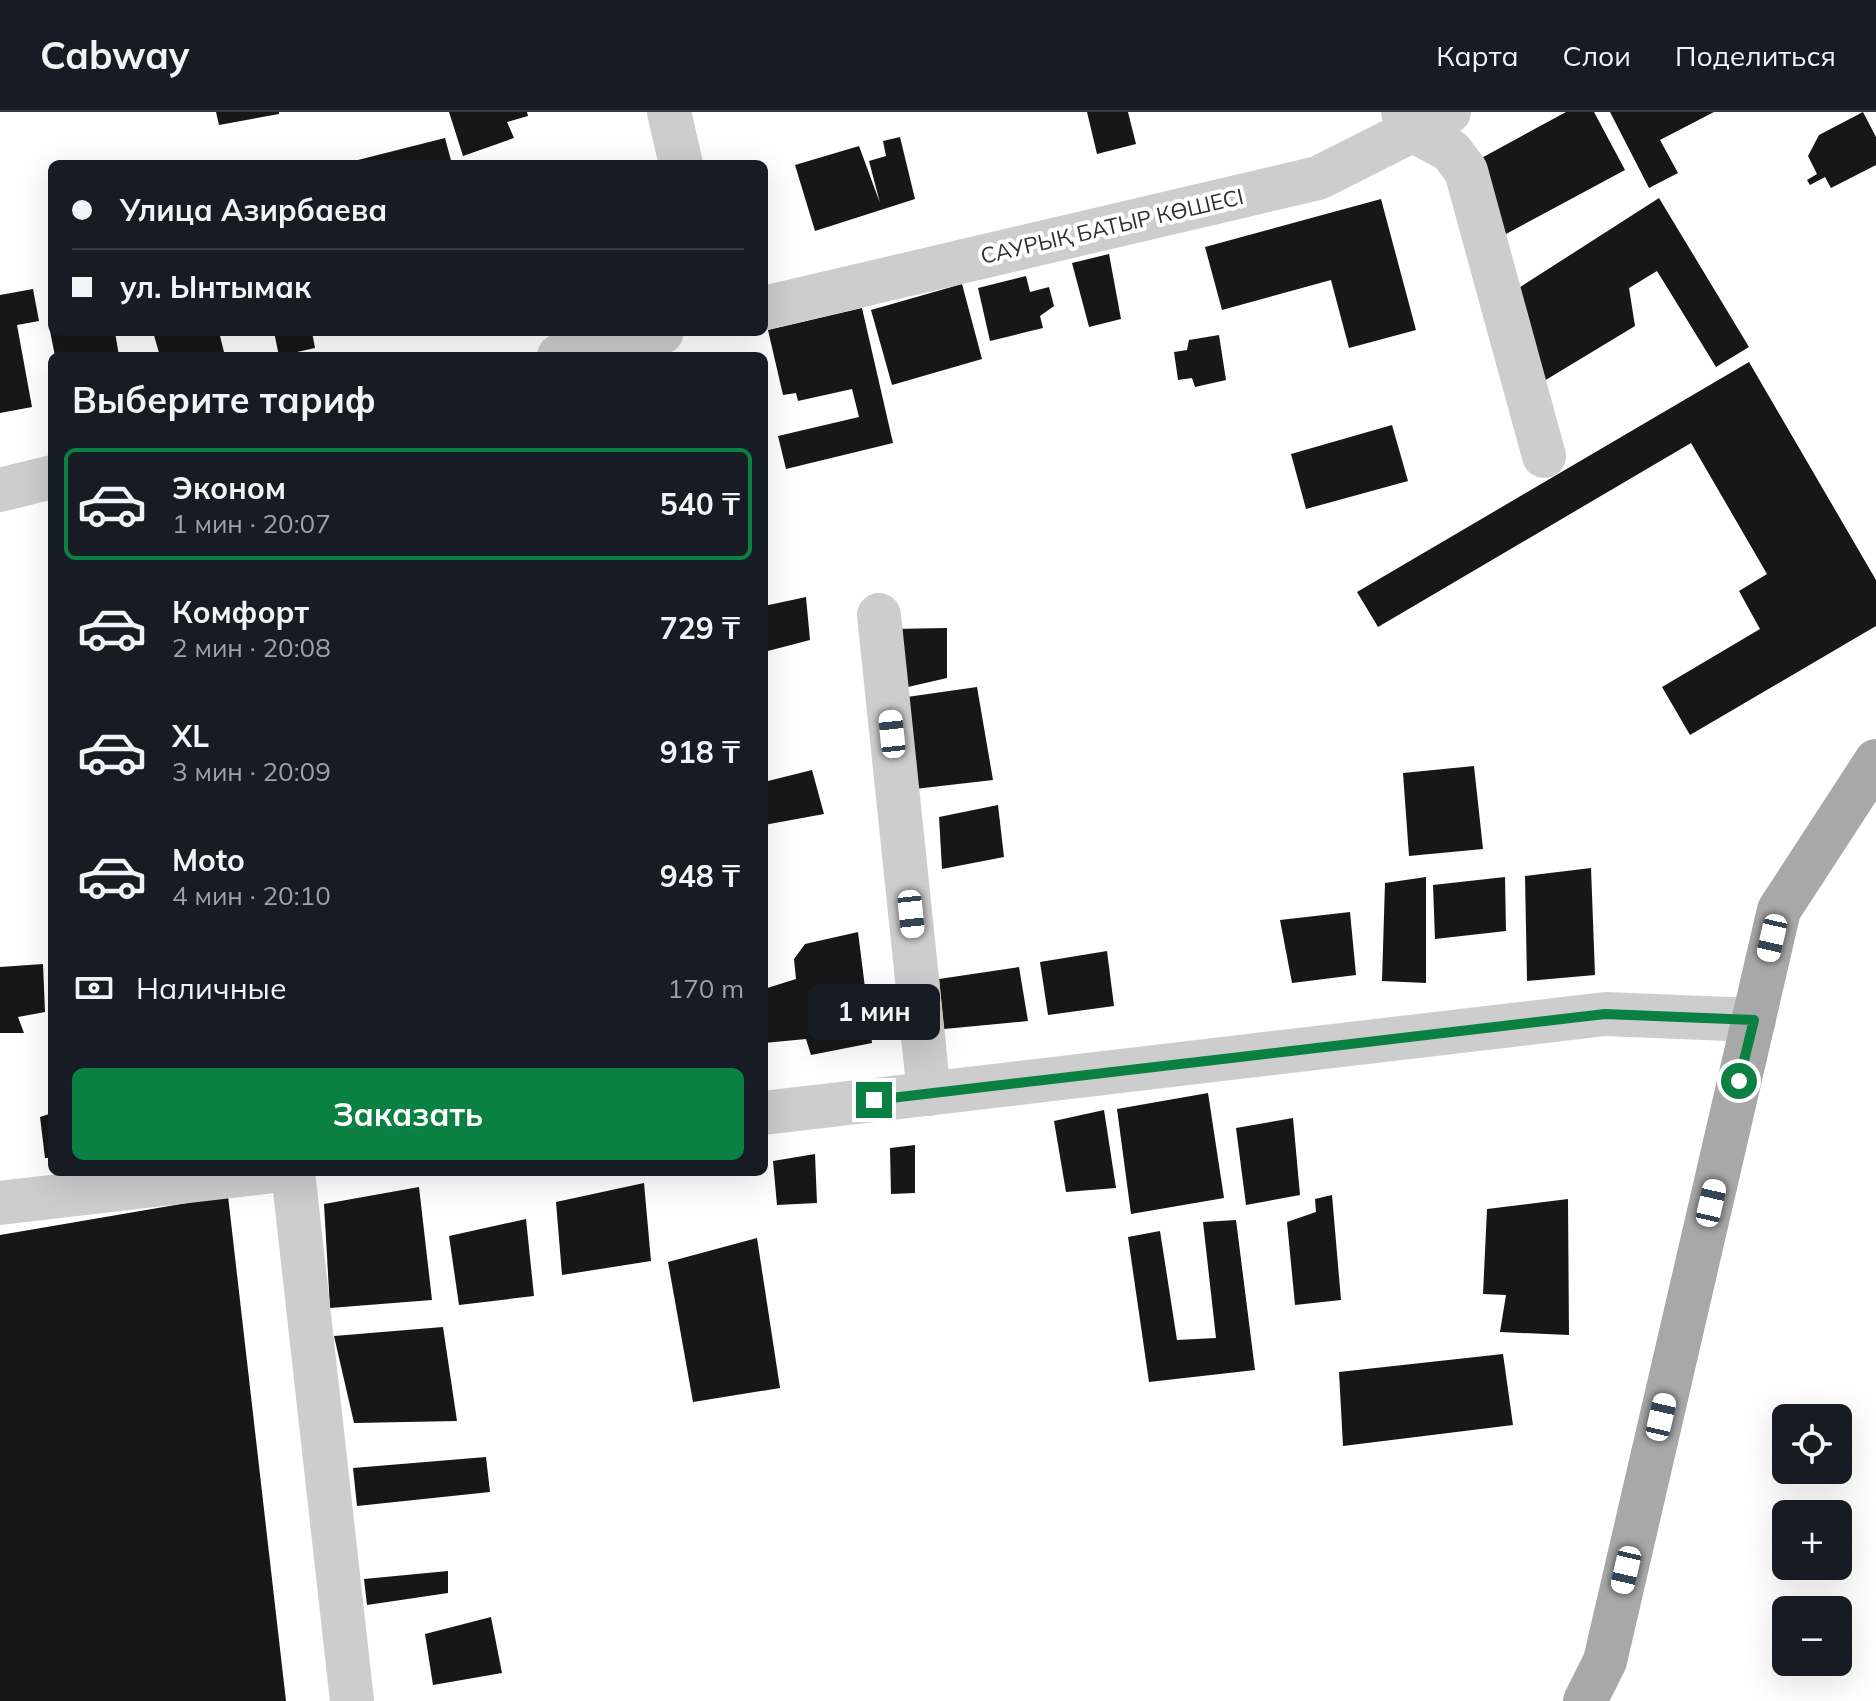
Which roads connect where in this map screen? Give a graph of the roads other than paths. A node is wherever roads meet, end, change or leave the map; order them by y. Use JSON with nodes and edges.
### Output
{"nodes":[{"id":1,"x":669,"y":112,"type":"edge"},
{"id":2,"x":1421,"y":118,"type":"edge"},
{"id":3,"x":680,"y":160,"type":"edge"},
{"id":4,"x":768,"y":307,"type":"edge"},
{"id":5,"x":645,"y":336,"type":"edge"},
{"id":6,"x":576,"y":352,"type":"edge"},
{"id":7,"x":1544,"y":456,"type":"dead end"},
{"id":8,"x":48,"y":478,"type":"edge"},
{"id":9,"x":0,"y":490,"type":"edge"},
{"id":10,"x":879,"y":615,"type":"dead end"},
{"id":11,"x":1876,"y":761,"type":"edge"},
{"id":12,"x":1754,"y":1020,"type":"junction"},
{"id":13,"x":929,"y":1094,"type":"junction"},
{"id":14,"x":768,"y":1113,"type":"edge"},
{"id":15,"x":232,"y":1176,"type":"edge"},
{"id":16,"x":293,"y":1176,"type":"edge"},
{"id":17,"x":0,"y":1203,"type":"edge"},
{"id":18,"x":352,"y":1701,"type":"edge"},
{"id":19,"x":1585,"y":1701,"type":"edge"}],
"edges":[{"from":1,"to":3,"type":"street"},
{"from":2,"to":4,"type":"street","name":"САУРЫҚ БАТЫР КӨШЕСІ"},
{"from":2,"to":7,"type":"street"},
{"from":5,"to":6,"type":"street"},
{"from":8,"to":9,"type":"street"},
{"from":10,"to":13,"type":"street"},
{"from":11,"to":12,"type":"main road"},
{"from":12,"to":13,"type":"street"},
{"from":12,"to":19,"type":"main road"},
{"from":13,"to":14,"type":"street"},
{"from":15,"to":17,"type":"street"},
{"from":16,"to":18,"type":"street"}]}
